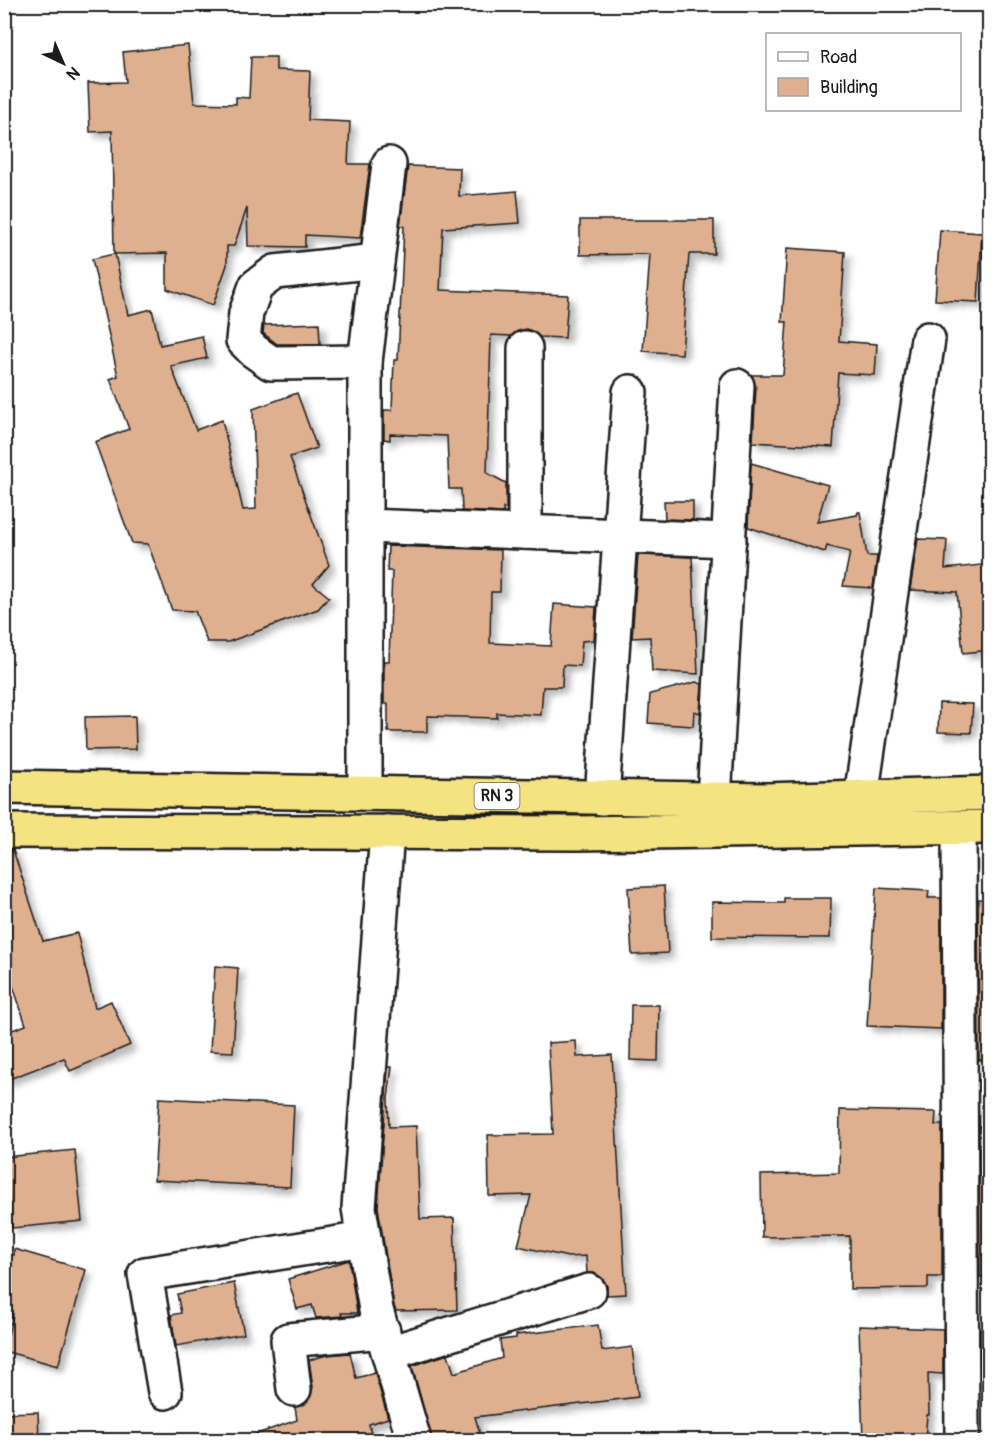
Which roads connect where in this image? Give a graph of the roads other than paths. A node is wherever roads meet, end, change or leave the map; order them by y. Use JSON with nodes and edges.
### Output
{"nodes":[{"id":1,"x":389,"y":164,"type":"dead end"},
{"id":2,"x":377,"y":261,"type":"junction"},
{"id":3,"x":928,"y":339,"type":"dead end"},
{"id":4,"x":525,"y":348,"type":"dead end"},
{"id":5,"x":365,"y":362,"type":"junction"},
{"id":6,"x":737,"y":386,"type":"dead end"},
{"id":7,"x":630,"y":392,"type":"dead end"},
{"id":8,"x":365,"y":526,"type":"junction"},
{"id":9,"x":525,"y":532,"type":"junction"},
{"id":10,"x":620,"y":535,"type":"junction"},
{"id":11,"x":729,"y":540,"type":"junction"},
{"id":12,"x":4,"y":787,"type":"edge"},
{"id":13,"x":990,"y":793,"type":"edge"},
{"id":14,"x":365,"y":794,"type":"junction"},
{"id":15,"x":861,"y":797,"type":"junction"},
{"id":16,"x":602,"y":798,"type":"junction"},
{"id":17,"x":714,"y":800,"type":"junction"},
{"id":18,"x":974,"y":828,"type":"edge"},
{"id":19,"x":4,"y":831,"type":"edge"},
{"id":20,"x":387,"y":832,"type":"junction"},
{"id":21,"x":364,"y":1239,"type":"junction"},
{"id":22,"x":589,"y":1291,"type":"dead end"},
{"id":23,"x":386,"y":1342,"type":"junction"},
{"id":24,"x":294,"y":1389,"type":"dead end"},
{"id":25,"x":165,"y":1392,"type":"dead end"},
{"id":26,"x":414,"y":1440,"type":"edge"},
{"id":27,"x":962,"y":1440,"type":"edge"}],
"edges":[{"from":1,"to":2,"type":"street"},
{"from":2,"to":5,"type":"street"},
{"from":2,"to":5,"type":"street"},
{"from":3,"to":15,"type":"street"},
{"from":4,"to":9,"type":"street"},
{"from":5,"to":8,"type":"street"},
{"from":6,"to":11,"type":"street"},
{"from":7,"to":10,"type":"street"},
{"from":8,"to":9,"type":"street"},
{"from":8,"to":14,"type":"street"},
{"from":9,"to":10,"type":"street"},
{"from":10,"to":11,"type":"street"},
{"from":10,"to":16,"type":"street"},
{"from":11,"to":17,"type":"street"},
{"from":12,"to":14,"type":"highway","number":"RN 3"},
{"from":13,"to":15,"type":"highway","number":"RN 3"},
{"from":14,"to":16,"type":"highway","number":"RN 3"},
{"from":15,"to":17,"type":"highway","number":"RN 3"},
{"from":16,"to":17,"type":"highway","number":"RN 3"},
{"from":18,"to":20,"type":"highway","number":"RN 3"},
{"from":18,"to":27,"type":"street"},
{"from":19,"to":20,"type":"highway","number":"RN 3"},
{"from":20,"to":21,"type":"street"},
{"from":21,"to":23,"type":"street"},
{"from":21,"to":25,"type":"street"},
{"from":22,"to":23,"type":"street"},
{"from":23,"to":24,"type":"street"},
{"from":23,"to":26,"type":"street"}]}
